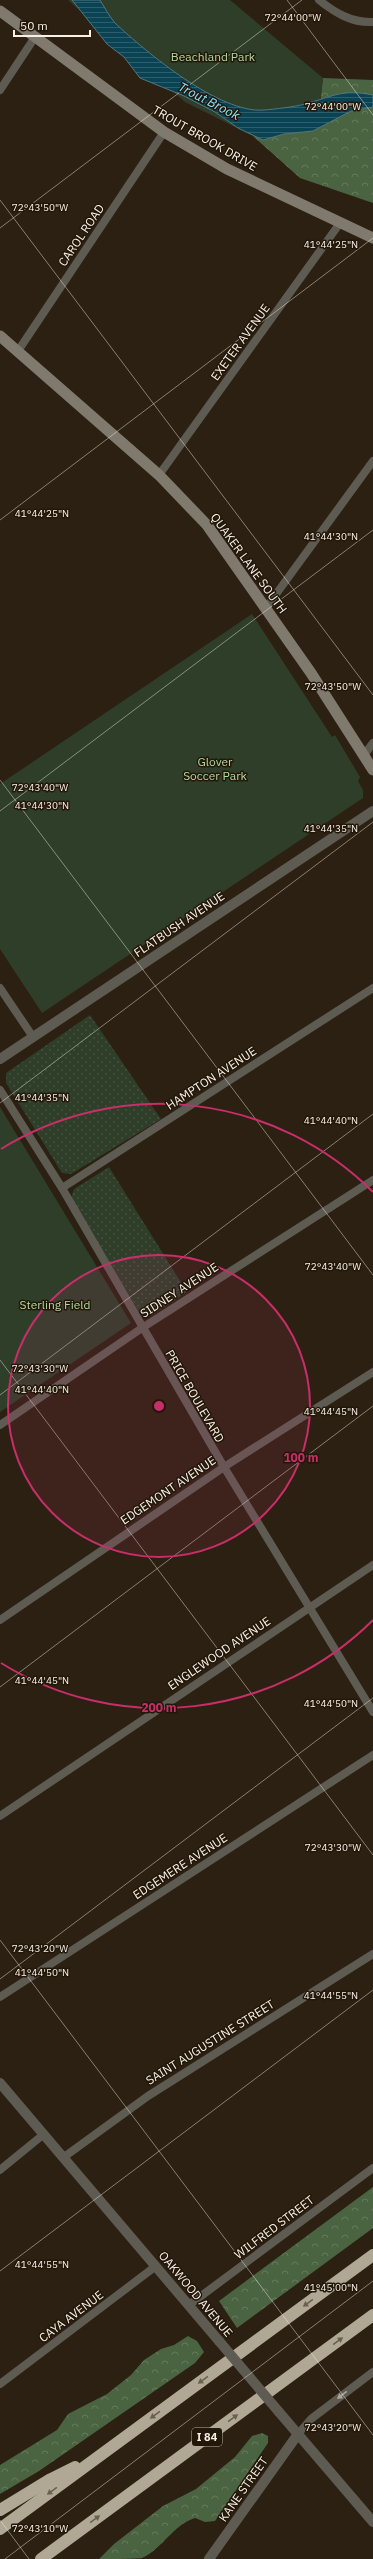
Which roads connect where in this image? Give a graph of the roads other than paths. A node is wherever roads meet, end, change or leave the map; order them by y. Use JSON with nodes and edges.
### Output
{"nodes":[{"id":1,"x":319,"y":0,"type":"edge"},
{"id":2,"x":0,"y":11,"type":"edge"},
{"id":3,"x":373,"y":22,"type":"edge"},
{"id":4,"x":35,"y":37,"type":"junction"},
{"id":5,"x":0,"y":90,"type":"edge"},
{"id":6,"x":164,"y":132,"type":"junction"},
{"id":7,"x":340,"y":223,"type":"junction"},
{"id":8,"x":373,"y":238,"type":"edge"},
{"id":9,"x":0,"y":336,"type":"edge"},
{"id":10,"x":18,"y":351,"type":"junction"},
{"id":11,"x":373,"y":461,"type":"edge"},
{"id":12,"x":159,"y":475,"type":"junction"},
{"id":13,"x":266,"y":608,"type":"junction"},
{"id":14,"x":373,"y":743,"type":"edge"},
{"id":15,"x":364,"y":755,"type":"junction"},
{"id":16,"x":373,"y":770,"type":"edge"},
{"id":17,"x":373,"y":811,"type":"edge"},
{"id":18,"x":0,"y":988,"type":"edge"},
{"id":19,"x":373,"y":988,"type":"edge"},
{"id":20,"x":33,"y":1037,"type":"junction"},
{"id":21,"x":0,"y":1059,"type":"edge"},
{"id":22,"x":0,"y":1090,"type":"edge"},
{"id":23,"x":373,"y":1180,"type":"edge"},
{"id":24,"x":62,"y":1188,"type":"junction"},
{"id":25,"x":142,"y":1328,"type":"junction"},
{"id":26,"x":373,"y":1372,"type":"edge"},
{"id":27,"x":0,"y":1425,"type":"edge"},
{"id":28,"x":224,"y":1467,"type":"junction"},
{"id":29,"x":373,"y":1565,"type":"edge"},
{"id":30,"x":308,"y":1607,"type":"junction"},
{"id":31,"x":0,"y":1620,"type":"edge"},
{"id":32,"x":373,"y":1712,"type":"edge"},
{"id":33,"x":373,"y":1754,"type":"edge"},
{"id":34,"x":0,"y":1816,"type":"edge"},
{"id":35,"x":373,"y":1954,"type":"edge"},
{"id":36,"x":0,"y":1997,"type":"edge"},
{"id":37,"x":0,"y":2083,"type":"edge"},
{"id":38,"x":44,"y":2134,"type":"junction"},
{"id":39,"x":64,"y":2157,"type":"junction"},
{"id":40,"x":373,"y":2168,"type":"edge"},
{"id":41,"x":0,"y":2170,"type":"edge"},
{"id":42,"x":373,"y":2255,"type":"edge"},
{"id":43,"x":156,"y":2266,"type":"junction"},
{"id":44,"x":189,"y":2305,"type":"junction"},
{"id":45,"x":373,"y":2315,"type":"edge"},
{"id":46,"x":373,"y":2372,"type":"edge"},
{"id":47,"x":0,"y":2384,"type":"edge"},
{"id":48,"x":298,"y":2434,"type":"junction"},
{"id":49,"x":94,"y":2460,"type":"junction"},
{"id":50,"x":0,"y":2510,"type":"edge"},
{"id":51,"x":373,"y":2522,"type":"edge"},
{"id":52,"x":0,"y":2529,"type":"edge"},
{"id":53,"x":44,"y":2557,"type":"edge"},
{"id":54,"x":209,"y":2559,"type":"edge"}],
"edges":[{"from":1,"to":3,"type":"street"},
{"from":2,"to":4,"type":"main road","name":"TROUT BROOK DRIVE"},
{"from":4,"to":5,"type":"street"},
{"from":4,"to":6,"type":"main road","name":"TROUT BROOK DRIVE"},
{"from":6,"to":7,"type":"main road","name":"TROUT BROOK DRIVE"},
{"from":6,"to":10,"type":"street","name":"CAROL ROAD"},
{"from":7,"to":8,"type":"main road","name":"TROUT BROOK DRIVE"},
{"from":7,"to":12,"type":"street","name":"EXETER AVENUE"},
{"from":9,"to":10,"type":"main road","name":"QUAKER LANE SOUTH"},
{"from":10,"to":12,"type":"main road","name":"QUAKER LANE SOUTH"},
{"from":11,"to":13,"type":"street"},
{"from":12,"to":13,"type":"main road","name":"QUAKER LANE SOUTH"},
{"from":13,"to":15,"type":"main road","name":"QUAKER LANE SOUTH"},
{"from":14,"to":15,"type":"street"},
{"from":15,"to":16,"type":"main road","name":"QUAKER LANE SOUTH"},
{"from":17,"to":20,"type":"street","name":"FLATBUSH AVENUE"},
{"from":18,"to":20,"type":"street"},
{"from":19,"to":24,"type":"street","name":"HAMPTON AVENUE"},
{"from":20,"to":21,"type":"street","name":"FLATBUSH AVENUE"},
{"from":22,"to":24,"type":"street","name":"PRICE BOULEVARD"},
{"from":23,"to":25,"type":"street","name":"SIDNEY AVENUE"},
{"from":24,"to":25,"type":"street","name":"PRICE BOULEVARD"},
{"from":25,"to":27,"type":"street","name":"SIDNEY AVENUE"},
{"from":25,"to":28,"type":"street","name":"PRICE BOULEVARD"},
{"from":26,"to":28,"type":"street","name":"EDGEMONT AVENUE"},
{"from":28,"to":30,"type":"street","name":"PRICE BOULEVARD"},
{"from":28,"to":31,"type":"street","name":"EDGEMONT AVENUE"},
{"from":29,"to":30,"type":"street","name":"ENGLEWOOD AVENUE"},
{"from":30,"to":32,"type":"street","name":"PRICE BOULEVARD"},
{"from":30,"to":34,"type":"street","name":"ENGLEWOOD AVENUE"},
{"from":33,"to":36,"type":"street","name":"EDGEMERE AVENUE"},
{"from":35,"to":39,"type":"street","name":"SAINT AUGUSTINE STREET"},
{"from":37,"to":38,"type":"street","name":"OAKWOOD AVENUE"},
{"from":38,"to":39,"type":"street","name":"OAKWOOD AVENUE"},
{"from":38,"to":41,"type":"street"},
{"from":39,"to":43,"type":"street","name":"OAKWOOD AVENUE"},
{"from":40,"to":44,"type":"street","name":"WILFRED STREET"},
{"from":42,"to":49,"type":"highway","one_way":true},
{"from":43,"to":44,"type":"street","name":"OAKWOOD AVENUE"},
{"from":43,"to":47,"type":"street","name":"CAYA AVENUE"},
{"from":44,"to":48,"type":"street","name":"OAKWOOD AVENUE","bridge":true},
{"from":53,"to":45,"type":"highway","number":"I 84","one_way":true},
{"from":46,"to":48,"type":"street","one_way":true},
{"from":48,"to":51,"type":"street","name":"OAKWOOD AVENUE"},
{"from":48,"to":54,"type":"street","name":"KANE STREET"},
{"from":49,"to":50,"type":"highway"},
{"from":49,"to":52,"type":"highway","one_way":true}]}
